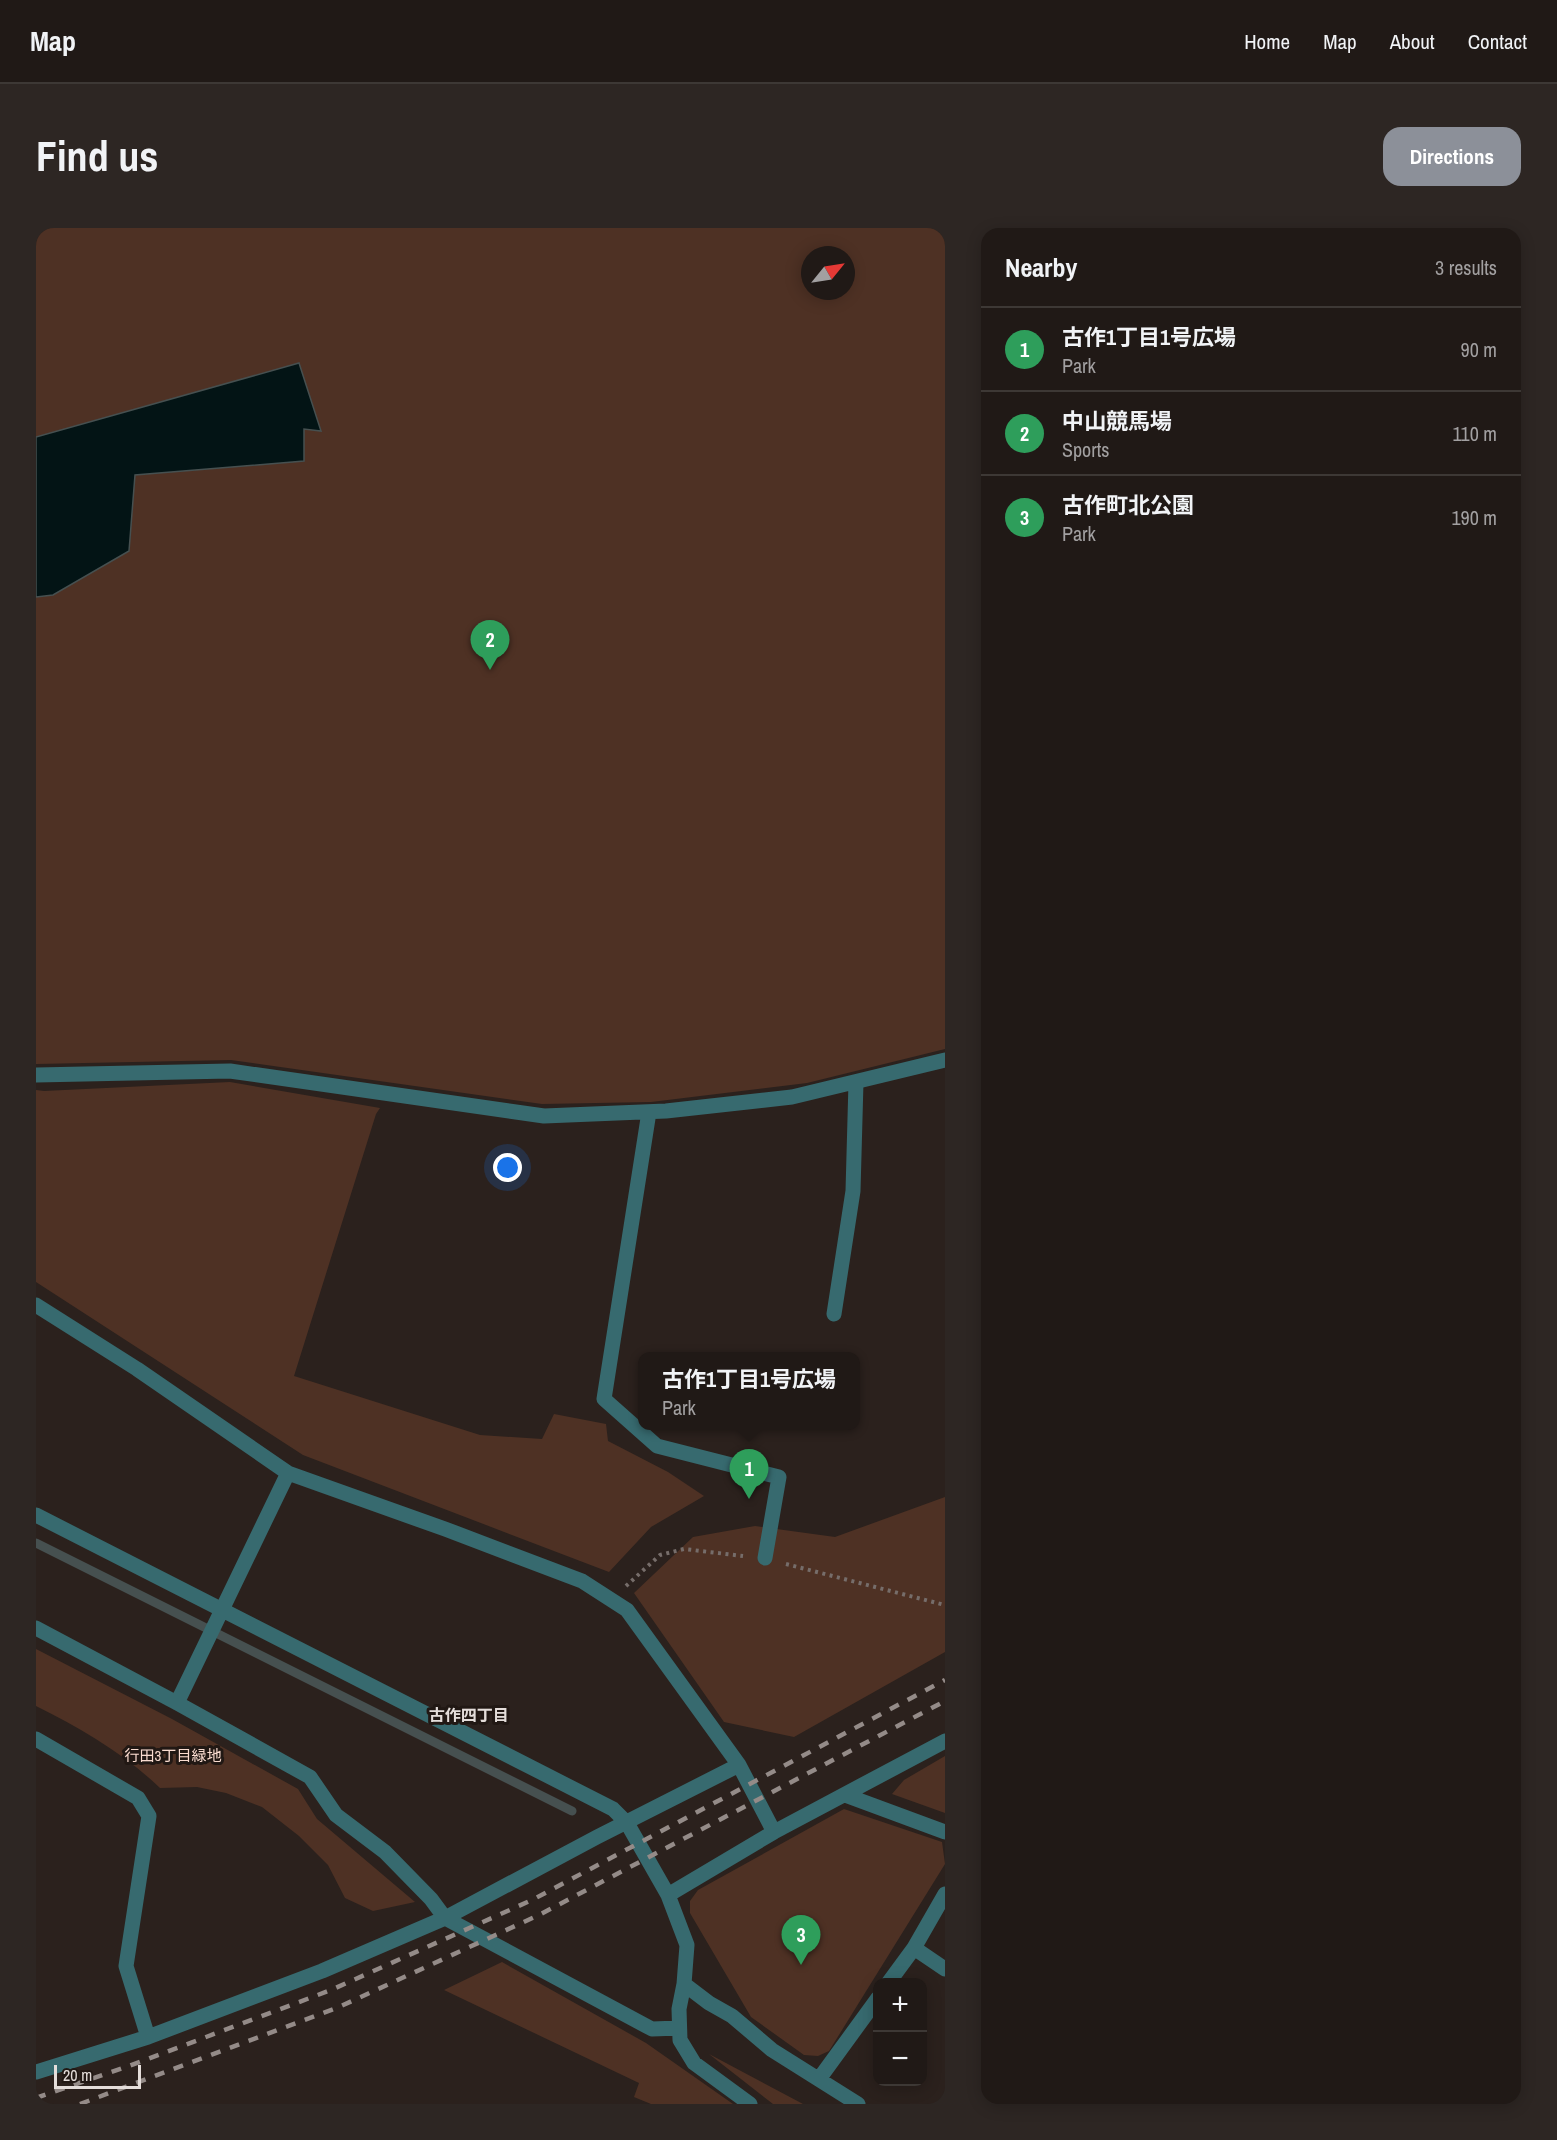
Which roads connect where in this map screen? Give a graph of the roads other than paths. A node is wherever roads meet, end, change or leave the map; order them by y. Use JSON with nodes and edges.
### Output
{"nodes":[{"id":1,"x":945,"y":1060,"type":"edge"},
{"id":2,"x":36,"y":1076,"type":"edge"},
{"id":3,"x":856,"y":1082,"type":"junction"},
{"id":4,"x":649,"y":1112,"type":"junction"},
{"id":5,"x":36,"y":1305,"type":"edge"},
{"id":6,"x":834,"y":1314,"type":"dead end"},
{"id":7,"x":638,"y":1429,"type":"edge"},
{"id":8,"x":639,"y":1430,"type":"edge"},
{"id":9,"x":288,"y":1473,"type":"junction"},
{"id":10,"x":36,"y":1515,"type":"edge"},
{"id":11,"x":765,"y":1558,"type":"dead end"},
{"id":12,"x":223,"y":1609,"type":"junction"},
{"id":13,"x":36,"y":1628,"type":"edge"},
{"id":14,"x":177,"y":1703,"type":"junction"},
{"id":15,"x":36,"y":1739,"type":"edge"},
{"id":16,"x":945,"y":1740,"type":"edge"},
{"id":17,"x":739,"y":1765,"type":"junction"},
{"id":18,"x":845,"y":1795,"type":"junction"},
{"id":19,"x":627,"y":1823,"type":"junction"},
{"id":20,"x":774,"y":1832,"type":"junction"},
{"id":21,"x":945,"y":1832,"type":"edge"},
{"id":22,"x":945,"y":1894,"type":"edge"},
{"id":23,"x":668,"y":1895,"type":"junction"},
{"id":24,"x":445,"y":1918,"type":"junction"},
{"id":25,"x":914,"y":1948,"type":"junction"},
{"id":26,"x":945,"y":1969,"type":"edge"},
{"id":27,"x":893,"y":1978,"type":"edge"},
{"id":28,"x":684,"y":1984,"type":"junction"},
{"id":29,"x":873,"y":2005,"type":"edge"},
{"id":30,"x":679,"y":2028,"type":"junction"},
{"id":31,"x":148,"y":2037,"type":"junction"},
{"id":32,"x":36,"y":2072,"type":"edge"},
{"id":33,"x":819,"y":2079,"type":"junction"},
{"id":34,"x":750,"y":2104,"type":"edge"},
{"id":35,"x":858,"y":2104,"type":"edge"}],
"edges":[{"from":1,"to":3,"type":"street"},
{"from":2,"to":4,"type":"street"},
{"from":3,"to":4,"type":"street"},
{"from":3,"to":6,"type":"street"},
{"from":4,"to":7,"type":"street"},
{"from":5,"to":9,"type":"street"},
{"from":8,"to":11,"type":"street"},
{"from":9,"to":12,"type":"street"},
{"from":9,"to":17,"type":"street"},
{"from":10,"to":12,"type":"street"},
{"from":12,"to":14,"type":"street"},
{"from":12,"to":19,"type":"street"},
{"from":13,"to":14,"type":"street"},
{"from":14,"to":24,"type":"street"},
{"from":15,"to":31,"type":"street"},
{"from":16,"to":18,"type":"street"},
{"from":17,"to":19,"type":"street"},
{"from":17,"to":20,"type":"street"},
{"from":18,"to":20,"type":"street"},
{"from":18,"to":21,"type":"street"},
{"from":19,"to":23,"type":"street"},
{"from":19,"to":24,"type":"street"},
{"from":20,"to":23,"type":"street"},
{"from":22,"to":25,"type":"street"},
{"from":23,"to":28,"type":"street"},
{"from":24,"to":30,"type":"street"},
{"from":24,"to":31,"type":"street"},
{"from":25,"to":26,"type":"street"},
{"from":25,"to":27,"type":"street"},
{"from":28,"to":30,"type":"street"},
{"from":28,"to":33,"type":"street"},
{"from":29,"to":33,"type":"street"},
{"from":30,"to":34,"type":"street"},
{"from":31,"to":32,"type":"street"},
{"from":33,"to":35,"type":"street"}]}
